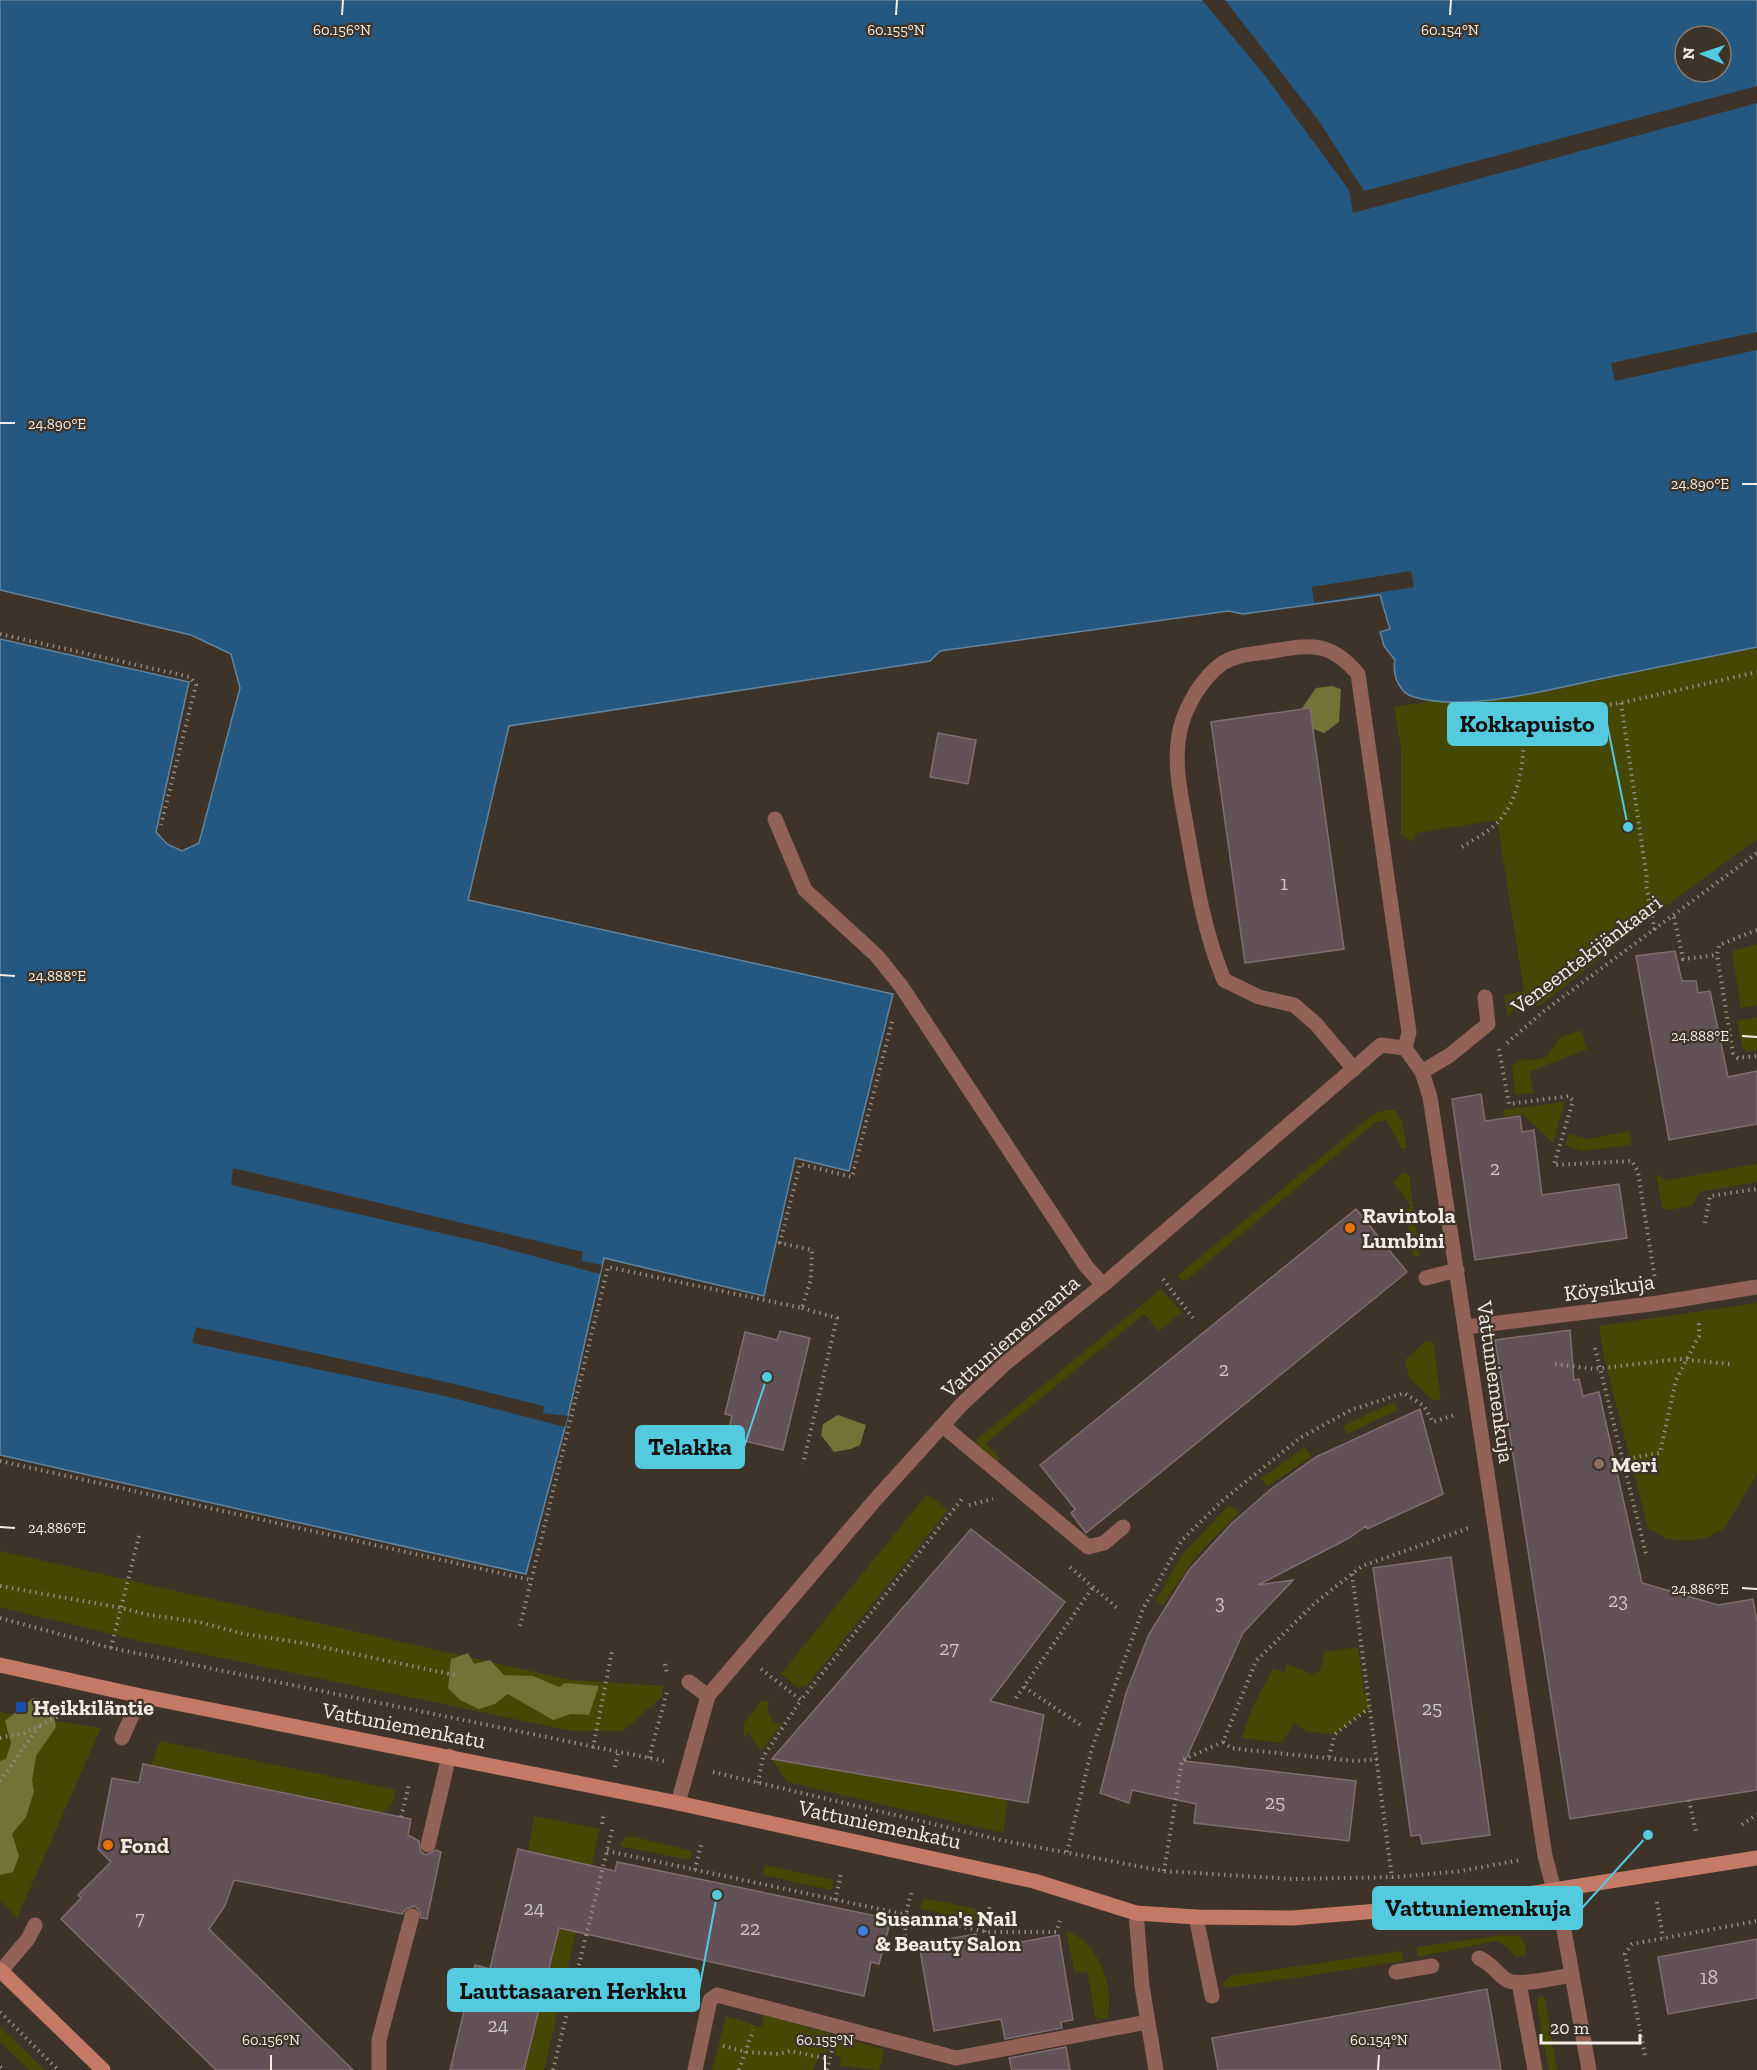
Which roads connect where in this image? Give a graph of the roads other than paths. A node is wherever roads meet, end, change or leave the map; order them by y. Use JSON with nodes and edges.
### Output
{"nodes":[{"id":1,"x":775,"y":819,"type":"dead end"},
{"id":2,"x":1485,"y":997,"type":"dead end"},
{"id":3,"x":1405,"y":1048,"type":"junction"},
{"id":4,"x":1354,"y":1069,"type":"junction"},
{"id":5,"x":1422,"y":1072,"type":"junction"},
{"id":6,"x":1457,"y":1270,"type":"junction"},
{"id":7,"x":1425,"y":1278,"type":"dead end"},
{"id":8,"x":1103,"y":1285,"type":"junction"},
{"id":9,"x":1757,"y":1287,"type":"edge"},
{"id":10,"x":1466,"y":1327,"type":"junction"},
{"id":11,"x":943,"y":1426,"type":"junction"},
{"id":12,"x":1123,"y":1527,"type":"dead end"},
{"id":13,"x":0,"y":1665,"type":"edge"},
{"id":14,"x":688,"y":1682,"type":"dead end"},
{"id":15,"x":141,"y":1696,"type":"junction"},
{"id":16,"x":708,"y":1696,"type":"junction"},
{"id":17,"x":122,"y":1738,"type":"dead end"},
{"id":18,"x":449,"y":1756,"type":"junction"},
{"id":19,"x":678,"y":1803,"type":"junction"},
{"id":20,"x":428,"y":1845,"type":"dead end"},
{"id":21,"x":1757,"y":1858,"type":"edge"},
{"id":22,"x":1553,"y":1892,"type":"junction"},
{"id":23,"x":1136,"y":1912,"type":"junction"},
{"id":24,"x":412,"y":1916,"type":"dead end"},
{"id":25,"x":1196,"y":1917,"type":"junction"},
{"id":26,"x":35,"y":1925,"type":"dead end"},
{"id":27,"x":1479,"y":1958,"type":"dead end"},
{"id":28,"x":1432,"y":1966,"type":"dead end"},
{"id":29,"x":1,"y":1970,"type":"edge"},
{"id":30,"x":1396,"y":1972,"type":"dead end"},
{"id":31,"x":1572,"y":1975,"type":"junction"},
{"id":32,"x":1519,"y":1983,"type":"junction"},
{"id":33,"x":1212,"y":1996,"type":"dead end"},
{"id":34,"x":1148,"y":2022,"type":"junction"},
{"id":35,"x":103,"y":2070,"type":"edge"},
{"id":36,"x":379,"y":2070,"type":"edge"},
{"id":37,"x":696,"y":2070,"type":"edge"},
{"id":38,"x":1156,"y":2070,"type":"edge"},
{"id":39,"x":1535,"y":2070,"type":"edge"},
{"id":40,"x":1589,"y":2070,"type":"edge"}],
"edges":[{"from":1,"to":8,"type":"street"},
{"from":2,"to":5,"type":"street","name":"Veneentekijänkaari"},
{"from":3,"to":4,"type":"street","name":"Vattuniemenranta"},
{"from":3,"to":4,"type":"street"},
{"from":3,"to":5,"type":"street","name":"Vattuniemenkuja"},
{"from":4,"to":8,"type":"street","name":"Vattuniemenranta"},
{"from":5,"to":6,"type":"street","name":"Vattuniemenkuja"},
{"from":6,"to":7,"type":"street"},
{"from":6,"to":10,"type":"street","name":"Vattuniemenkuja"},
{"from":8,"to":11,"type":"street","name":"Vattuniemenranta"},
{"from":9,"to":10,"type":"street","name":"Köysikuja"},
{"from":10,"to":22,"type":"street","name":"Vattuniemenkuja"},
{"from":11,"to":12,"type":"street"},
{"from":11,"to":16,"type":"street","name":"Vattuniemenranta"},
{"from":13,"to":15,"type":"street","name":"Vattuniemenkatu"},
{"from":14,"to":16,"type":"street"},
{"from":15,"to":17,"type":"street"},
{"from":15,"to":18,"type":"street","name":"Vattuniemenkatu"},
{"from":16,"to":19,"type":"street","name":"Vattuniemenranta"},
{"from":18,"to":19,"type":"street","name":"Vattuniemenkatu"},
{"from":18,"to":20,"type":"street"},
{"from":19,"to":23,"type":"street","name":"Vattuniemenkatu"},
{"from":21,"to":22,"type":"street","name":"Vattuniemenkatu"},
{"from":22,"to":25,"type":"street","name":"Vattuniemenkatu"},
{"from":22,"to":31,"type":"street","name":"Vattuniemenkuja"},
{"from":23,"to":25,"type":"street","name":"Vattuniemenkatu"},
{"from":23,"to":34,"type":"street"},
{"from":24,"to":36,"type":"street"},
{"from":25,"to":33,"type":"street"},
{"from":26,"to":29,"type":"street"},
{"from":27,"to":32,"type":"street"},
{"from":28,"to":30,"type":"street"},
{"from":29,"to":35,"type":"street"},
{"from":31,"to":32,"type":"street"},
{"from":31,"to":40,"type":"street","name":"Vattuniemenkuja"},
{"from":32,"to":39,"type":"street"},
{"from":34,"to":37,"type":"street"},
{"from":34,"to":38,"type":"street"}]}
